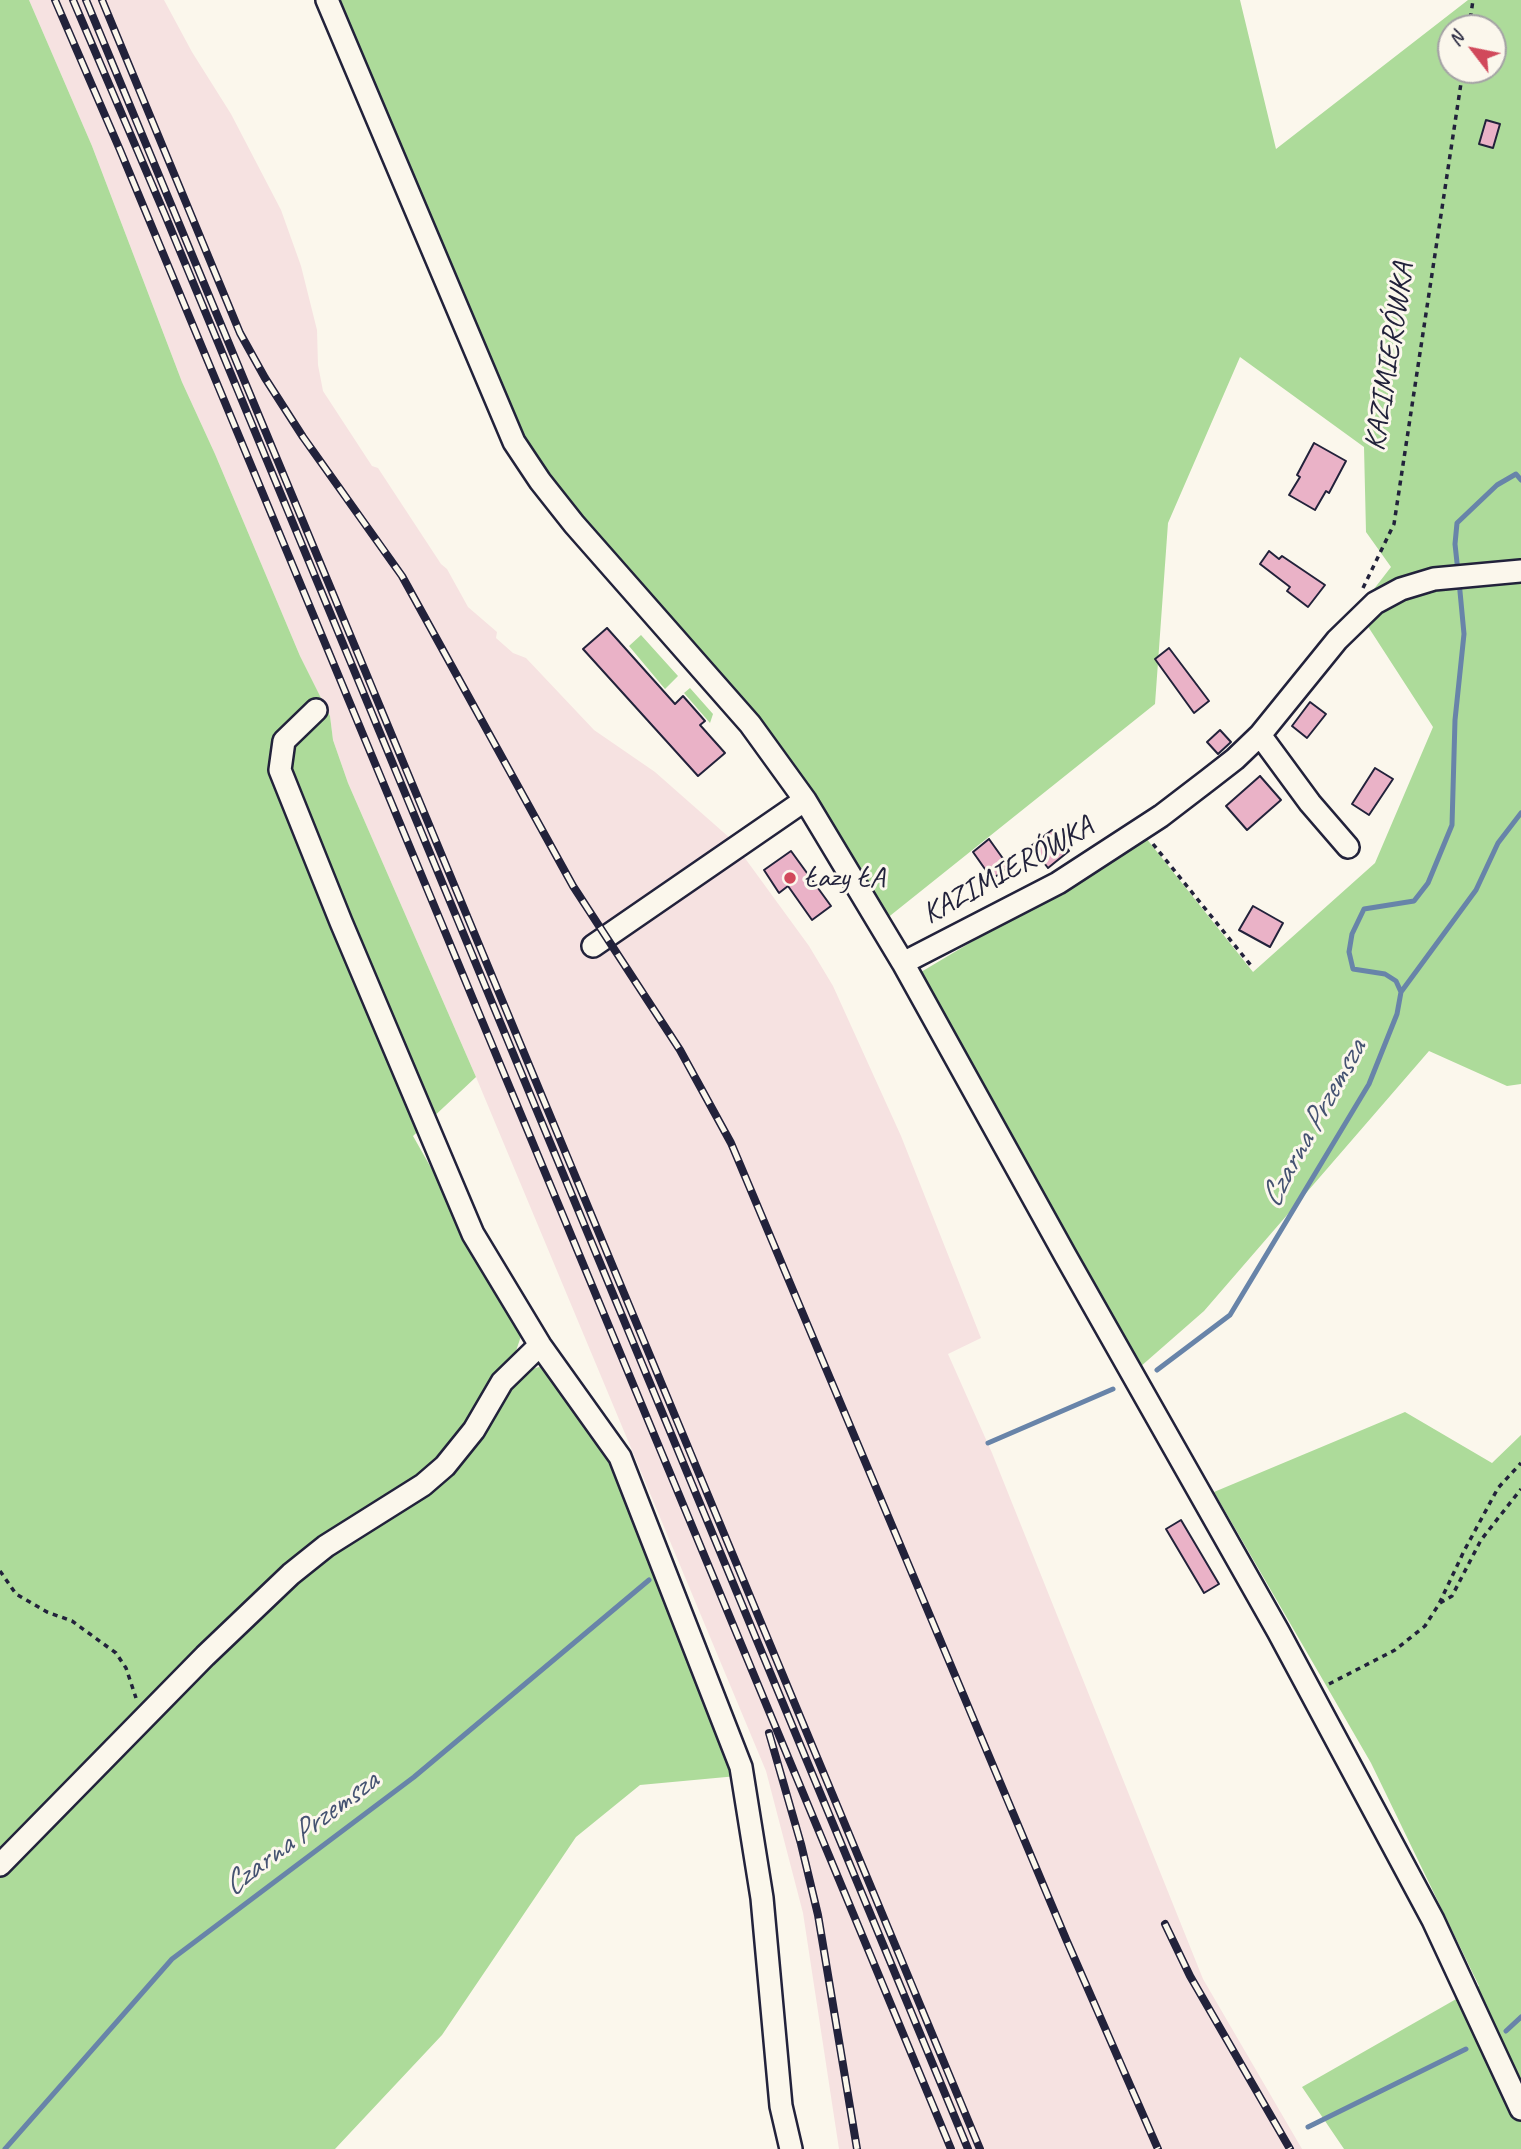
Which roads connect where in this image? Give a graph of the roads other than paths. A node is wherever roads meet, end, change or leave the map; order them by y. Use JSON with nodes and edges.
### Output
{"nodes":[{"id":1,"x":327,"y":0,"type":"edge"},
{"id":2,"x":1521,"y":572,"type":"edge"},
{"id":3,"x":316,"y":710,"type":"dead end"},
{"id":4,"x":1260,"y":735,"type":"junction"},
{"id":5,"x":805,"y":800,"type":"junction"},
{"id":6,"x":1349,"y":847,"type":"dead end"},
{"id":7,"x":593,"y":946,"type":"dead end"},
{"id":8,"x":903,"y":963,"type":"junction"},
{"id":9,"x":540,"y":1345,"type":"junction"},
{"id":10,"x":0,"y":1865,"type":"edge"},
{"id":11,"x":1521,"y":2109,"type":"edge"},
{"id":12,"x":791,"y":2149,"type":"edge"}],
"edges":[{"from":1,"to":5,"type":"street"},
{"from":2,"to":4,"type":"street","name":"KAZIMIERÓWKA"},
{"from":3,"to":9,"type":"street"},
{"from":4,"to":6,"type":"street"},
{"from":4,"to":8,"type":"street","name":"KAZIMIERÓWKA"},
{"from":5,"to":7,"type":"street"},
{"from":5,"to":8,"type":"street"},
{"from":8,"to":11,"type":"street"},
{"from":9,"to":10,"type":"street"},
{"from":9,"to":12,"type":"street"}]}
